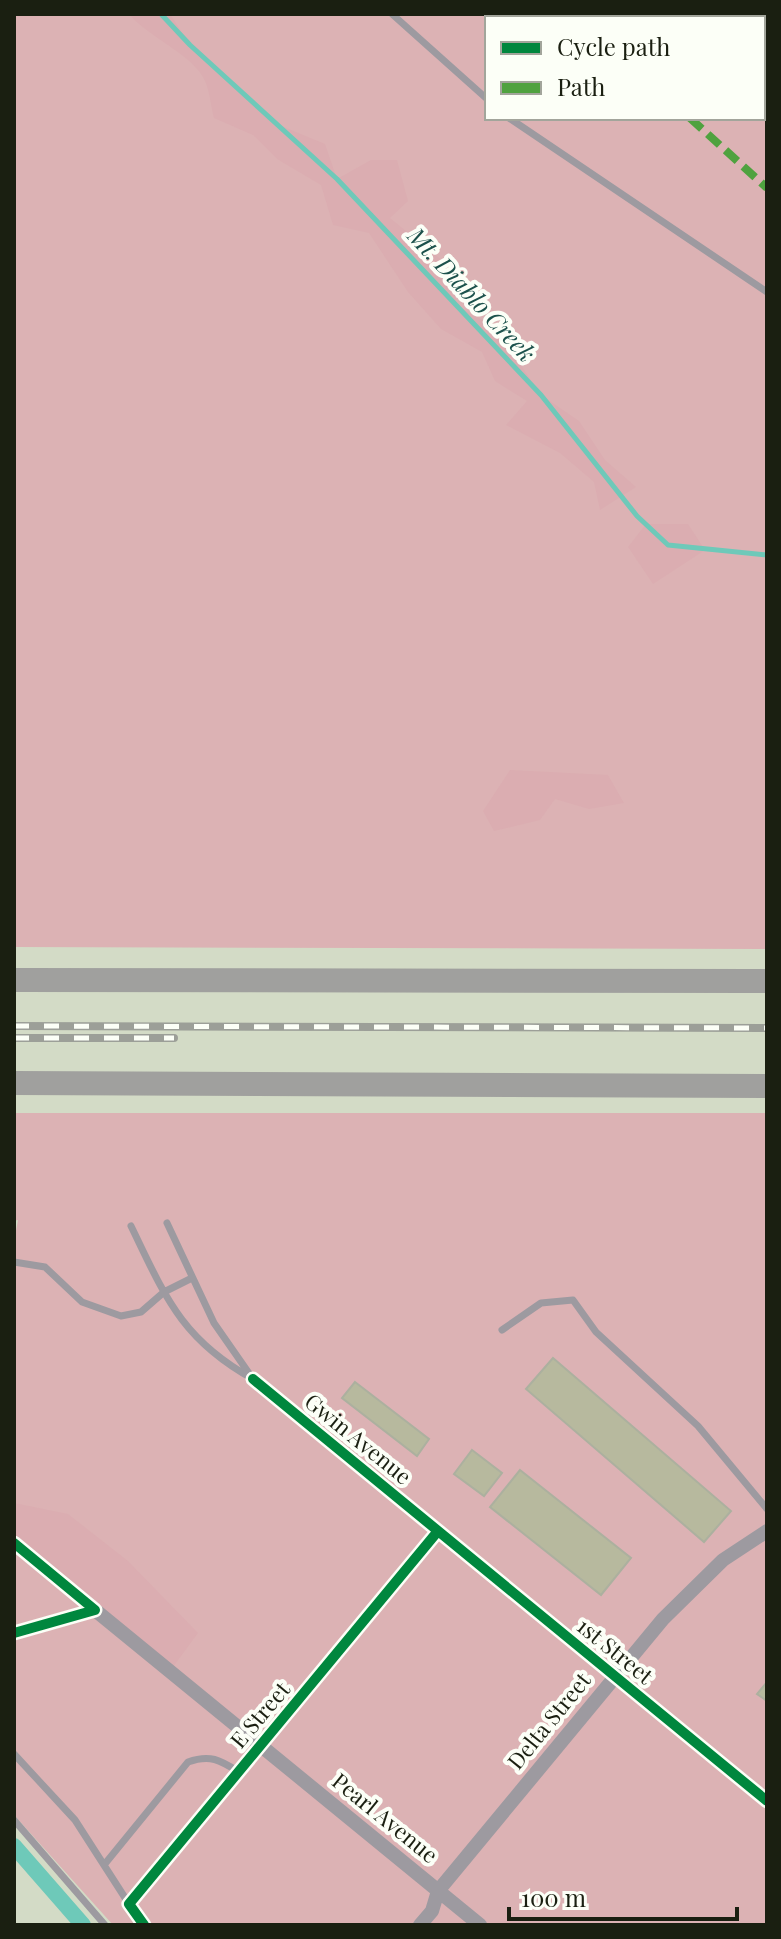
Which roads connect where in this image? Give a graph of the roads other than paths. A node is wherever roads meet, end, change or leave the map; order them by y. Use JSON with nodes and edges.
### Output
{"nodes":[{"id":1,"x":392,"y":14,"type":"edge"},
{"id":2,"x":485,"y":97,"type":"edge"},
{"id":3,"x":512,"y":120,"type":"edge"},
{"id":4,"x":767,"y":292,"type":"edge"},
{"id":5,"x":14,"y":980,"type":"edge"},
{"id":6,"x":767,"y":981,"type":"edge"},
{"id":7,"x":14,"y":1083,"type":"edge"},
{"id":8,"x":767,"y":1086,"type":"edge"},
{"id":9,"x":167,"y":1223,"type":"dead end"},
{"id":10,"x":131,"y":1226,"type":"dead end"},
{"id":11,"x":14,"y":1262,"type":"edge"},
{"id":12,"x":192,"y":1278,"type":"junction"},
{"id":13,"x":164,"y":1292,"type":"junction"},
{"id":14,"x":502,"y":1330,"type":"dead end"},
{"id":15,"x":253,"y":1379,"type":"junction"},
{"id":16,"x":767,"y":1509,"type":"edge"},
{"id":17,"x":438,"y":1531,"type":"junction"},
{"id":18,"x":767,"y":1531,"type":"edge"},
{"id":19,"x":14,"y":1543,"type":"edge"},
{"id":20,"x":95,"y":1610,"type":"junction"},
{"id":21,"x":14,"y":1633,"type":"edge"},
{"id":22,"x":614,"y":1676,"type":"junction"},
{"id":23,"x":261,"y":1745,"type":"junction"},
{"id":24,"x":14,"y":1754,"type":"edge"},
{"id":25,"x":239,"y":1772,"type":"junction"},
{"id":26,"x":767,"y":1801,"type":"edge"},
{"id":27,"x":14,"y":1820,"type":"edge"},
{"id":28,"x":104,"y":1865,"type":"junction"},
{"id":29,"x":438,"y":1891,"type":"junction"},
{"id":30,"x":129,"y":1904,"type":"junction"},
{"id":31,"x":422,"y":1924,"type":"edge"},
{"id":32,"x":105,"y":1925,"type":"edge"},
{"id":33,"x":144,"y":1925,"type":"edge"},
{"id":34,"x":480,"y":1925,"type":"edge"}],
"edges":[{"from":1,"to":2,"type":"lane"},
{"from":3,"to":4,"type":"lane"},
{"from":5,"to":6,"type":"highway"},
{"from":7,"to":8,"type":"highway"},
{"from":9,"to":12,"type":"lane"},
{"from":10,"to":13,"type":"lane"},
{"from":11,"to":13,"type":"lane"},
{"from":12,"to":13,"type":"lane"},
{"from":12,"to":15,"type":"lane"},
{"from":13,"to":15,"type":"lane"},
{"from":14,"to":16,"type":"lane"},
{"from":15,"to":17,"type":"street","name":"Gwin Avenue"},
{"from":17,"to":22,"type":"street","name":"1st Street"},
{"from":17,"to":23,"type":"street","name":"E Street"},
{"from":18,"to":22,"type":"street","name":"Delta Street"},
{"from":19,"to":20,"type":"street","name":"Pearl Avenue"},
{"from":20,"to":21,"type":"street"},
{"from":20,"to":23,"type":"street","name":"Pearl Avenue"},
{"from":22,"to":26,"type":"street","name":"1st Street"},
{"from":22,"to":29,"type":"street","name":"Delta Street"},
{"from":23,"to":25,"type":"street","name":"E Street"},
{"from":23,"to":29,"type":"street","name":"Pearl Avenue"},
{"from":24,"to":28,"type":"lane"},
{"from":25,"to":28,"type":"lane"},
{"from":25,"to":30,"type":"street","name":"E Street"},
{"from":27,"to":32,"type":"lane"},
{"from":28,"to":30,"type":"lane"},
{"from":29,"to":31,"type":"street","name":"Delta Street"},
{"from":29,"to":34,"type":"street","name":"Pearl Avenue"},
{"from":30,"to":33,"type":"street"}]}
